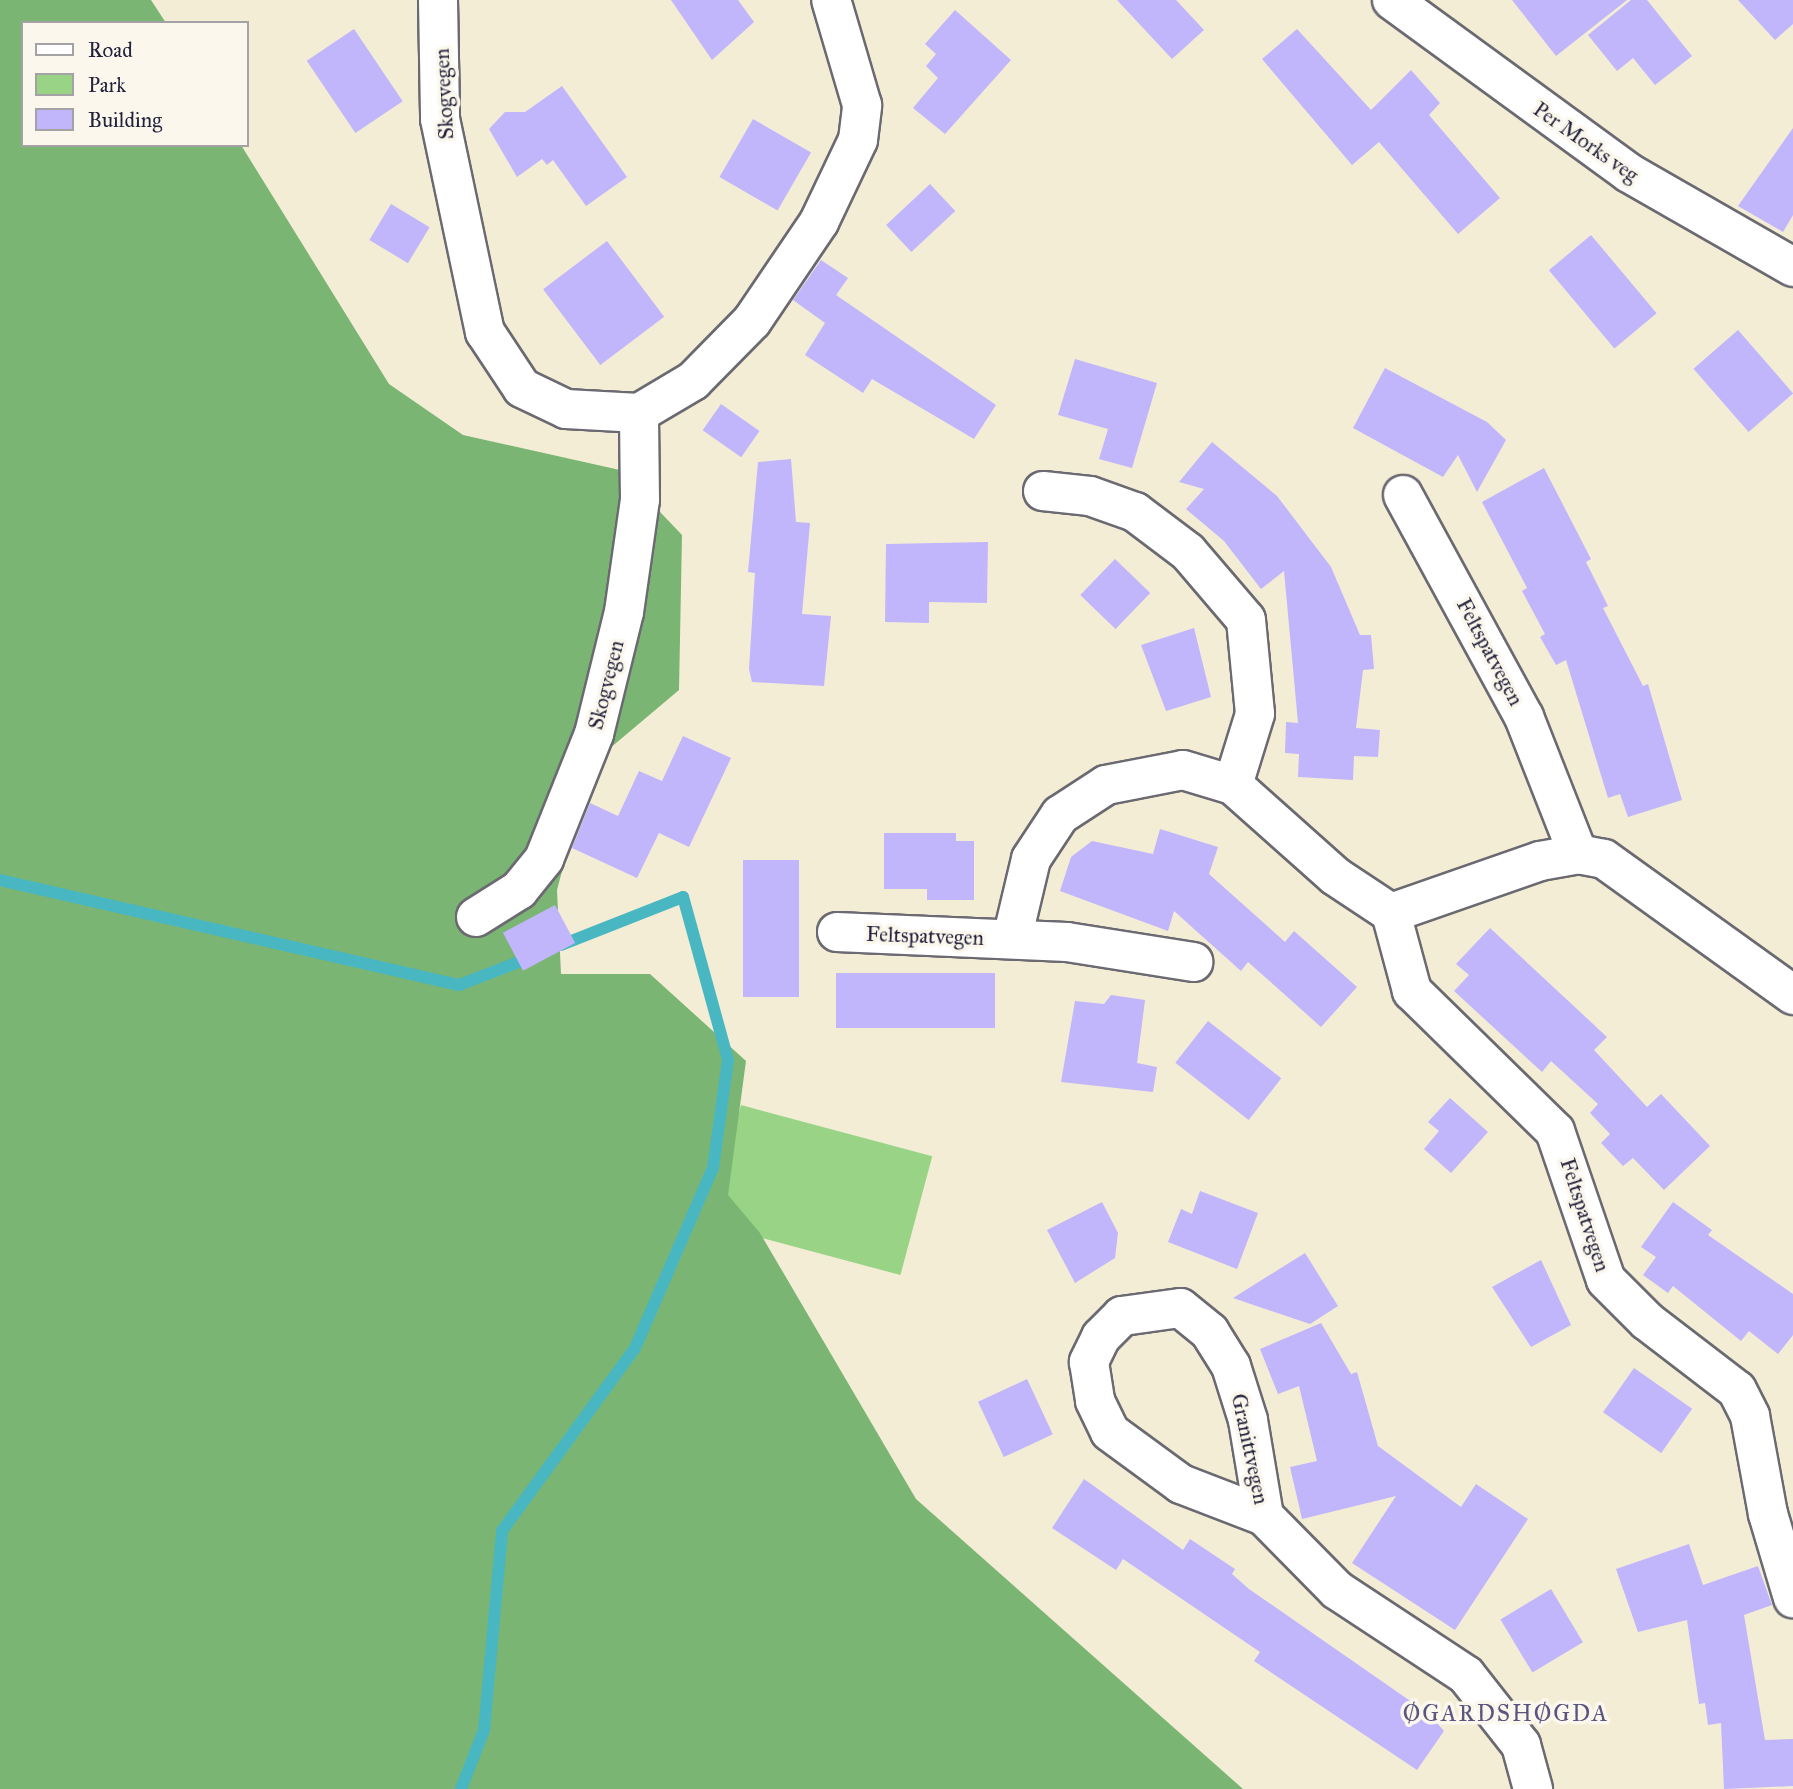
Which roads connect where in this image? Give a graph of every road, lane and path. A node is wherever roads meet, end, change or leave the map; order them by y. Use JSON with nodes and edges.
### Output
{"nodes":[{"id":1,"x":438,"y":0,"type":"edge"},
{"id":2,"x":831,"y":0,"type":"edge"},
{"id":3,"x":1392,"y":0,"type":"edge"},
{"id":4,"x":1793,"y":267,"type":"edge"},
{"id":5,"x":639,"y":413,"type":"junction"},
{"id":6,"x":1043,"y":491,"type":"dead end"},
{"id":7,"x":1403,"y":495,"type":"dead end"},
{"id":8,"x":1233,"y":785,"type":"junction"},
{"id":9,"x":1578,"y":854,"type":"junction"},
{"id":10,"x":1391,"y":913,"type":"junction"},
{"id":11,"x":476,"y":917,"type":"dead end"},
{"id":12,"x":837,"y":932,"type":"dead end"},
{"id":13,"x":1012,"y":939,"type":"junction"},
{"id":14,"x":1193,"y":962,"type":"dead end"},
{"id":15,"x":1793,"y":995,"type":"edge"},
{"id":16,"x":1264,"y":1516,"type":"junction"},
{"id":17,"x":1793,"y":1598,"type":"edge"},
{"id":18,"x":1533,"y":1789,"type":"edge"}],
"edges":[{"from":1,"to":5,"type":"street","name":"Skogvegen"},
{"from":2,"to":5,"type":"street"},
{"from":3,"to":4,"type":"street","name":"Per Morks veg"},
{"from":5,"to":11,"type":"street","name":"Skogvegen"},
{"from":6,"to":8,"type":"street"},
{"from":7,"to":9,"type":"street","name":"Feltspatvegen"},
{"from":8,"to":10,"type":"street","name":"Feltspatvegen"},
{"from":8,"to":13,"type":"street","name":"Feltspatvegen"},
{"from":9,"to":10,"type":"street"},
{"from":9,"to":15,"type":"street"},
{"from":10,"to":17,"type":"street","name":"Feltspatvegen"},
{"from":12,"to":13,"type":"street","name":"Feltspatvegen"},
{"from":13,"to":14,"type":"street","name":"Feltspatvegen"},
{"from":16,"to":16,"type":"street","name":"Granittvegen"},
{"from":16,"to":18,"type":"street","name":"Granittvegen"}]}
